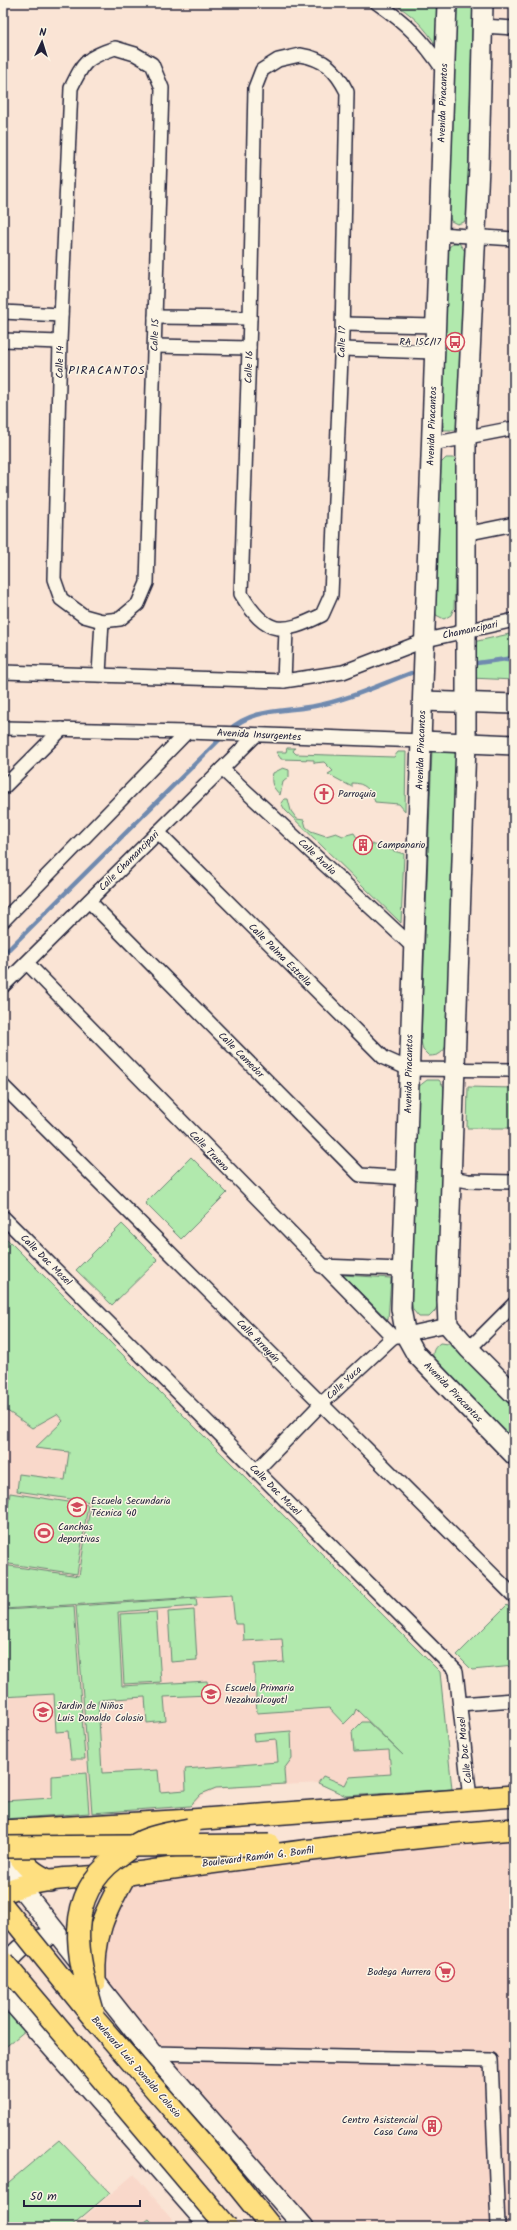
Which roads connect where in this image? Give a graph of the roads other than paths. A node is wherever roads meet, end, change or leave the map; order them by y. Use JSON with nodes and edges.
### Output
{"nodes":[{"id":1,"x":377,"y":3,"type":"edge"},
{"id":2,"x":447,"y":3,"type":"edge"},
{"id":3,"x":483,"y":3,"type":"edge"},
{"id":4,"x":483,"y":26,"type":"junction"},
{"id":5,"x":514,"y":28,"type":"edge"},
{"id":6,"x":115,"y":48,"type":"joint"},
{"id":7,"x":300,"y":55,"type":"joint"},
{"id":8,"x":444,"y":71,"type":"junction"},
{"id":9,"x":439,"y":234,"type":"junction"},
{"id":10,"x":476,"y":236,"type":"junction"},
{"id":11,"x":514,"y":239,"type":"edge"},
{"id":12,"x":3,"y":312,"type":"edge"},
{"id":13,"x":61,"y":315,"type":"junction"},
{"id":14,"x":155,"y":317,"type":"junction"},
{"id":15,"x":250,"y":318,"type":"junction"},
{"id":16,"x":343,"y":324,"type":"junction"},
{"id":17,"x":435,"y":326,"type":"junction"},
{"id":18,"x":3,"y":340,"type":"edge"},
{"id":19,"x":60,"y":342,"type":"junction"},
{"id":20,"x":155,"y":346,"type":"junction"},
{"id":21,"x":249,"y":348,"type":"junction"},
{"id":22,"x":342,"y":348,"type":"junction"},
{"id":23,"x":434,"y":352,"type":"junction"},
{"id":24,"x":514,"y":428,"type":"edge"},
{"id":25,"x":466,"y":438,"type":"junction"},
{"id":26,"x":432,"y":444,"type":"junction"},
{"id":27,"x":514,"y":524,"type":"edge"},
{"id":28,"x":465,"y":534,"type":"junction"},
{"id":29,"x":514,"y":620,"type":"edge"},
{"id":30,"x":102,"y":621,"type":"junction"},
{"id":31,"x":286,"y":630,"type":"junction"},
{"id":32,"x":466,"y":630,"type":"junction"},
{"id":33,"x":426,"y":640,"type":"junction"},
{"id":34,"x":3,"y":672,"type":"edge"},
{"id":35,"x":99,"y":674,"type":"junction"},
{"id":36,"x":284,"y":681,"type":"junction"},
{"id":37,"x":423,"y":701,"type":"junction"},
{"id":38,"x":466,"y":702,"type":"junction"},
{"id":39,"x":514,"y":704,"type":"edge"},
{"id":40,"x":3,"y":728,"type":"edge"},
{"id":41,"x":62,"y":729,"type":"junction"},
{"id":42,"x":187,"y":732,"type":"junction"},
{"id":43,"x":250,"y":736,"type":"junction"},
{"id":44,"x":422,"y":741,"type":"junction"},
{"id":45,"x":466,"y":743,"type":"junction"},
{"id":46,"x":514,"y":745,"type":"edge"},
{"id":47,"x":222,"y":769,"type":"junction"},
{"id":48,"x":3,"y":788,"type":"edge"},
{"id":49,"x":158,"y":832,"type":"junction"},
{"id":50,"x":89,"y":901,"type":"junction"},
{"id":51,"x":3,"y":921,"type":"edge"},
{"id":52,"x":412,"y":946,"type":"junction"},
{"id":53,"x":27,"y":963,"type":"junction"},
{"id":54,"x":3,"y":986,"type":"edge"},
{"id":55,"x":409,"y":1069,"type":"junction"},
{"id":56,"x":456,"y":1069,"type":"junction"},
{"id":57,"x":514,"y":1070,"type":"edge"},
{"id":58,"x":3,"y":1086,"type":"edge"},
{"id":59,"x":407,"y":1178,"type":"junction"},
{"id":60,"x":452,"y":1178,"type":"junction"},
{"id":61,"x":514,"y":1182,"type":"edge"},
{"id":62,"x":3,"y":1217,"type":"edge"},
{"id":63,"x":321,"y":1266,"type":"junction"},
{"id":64,"x":403,"y":1269,"type":"junction"},
{"id":65,"x":514,"y":1304,"type":"edge"},
{"id":66,"x":448,"y":1325,"type":"junction"},
{"id":67,"x":399,"y":1336,"type":"junction"},
{"id":68,"x":469,"y":1349,"type":"junction"},
{"id":69,"x":514,"y":1394,"type":"edge"},
{"id":70,"x":321,"y":1404,"type":"junction"},
{"id":71,"x":514,"y":1455,"type":"edge"},
{"id":72,"x":256,"y":1471,"type":"junction"},
{"id":73,"x":514,"y":1596,"type":"edge"},
{"id":74,"x":514,"y":1700,"type":"edge"},
{"id":75,"x":460,"y":1704,"type":"junction"},
{"id":76,"x":514,"y":1796,"type":"edge"},
{"id":77,"x":470,"y":1799,"type":"junction"},
{"id":78,"x":514,"y":1809,"type":"edge"},
{"id":79,"x":23,"y":1829,"type":"junction"},
{"id":80,"x":514,"y":1829,"type":"edge"},
{"id":81,"x":3,"y":1831,"type":"edge"},
{"id":82,"x":345,"y":1846,"type":"junction"},
{"id":83,"x":3,"y":1847,"type":"edge"},
{"id":84,"x":3,"y":1865,"type":"edge"},
{"id":85,"x":126,"y":1874,"type":"junction"},
{"id":86,"x":50,"y":1881,"type":"junction"},
{"id":87,"x":11,"y":1889,"type":"edge"},
{"id":88,"x":3,"y":1906,"type":"edge"},
{"id":89,"x":58,"y":1937,"type":"junction"},
{"id":90,"x":3,"y":1962,"type":"edge"},
{"id":91,"x":3,"y":1971,"type":"edge"},
{"id":92,"x":95,"y":1981,"type":"junction"},
{"id":93,"x":3,"y":1992,"type":"edge"},
{"id":94,"x":95,"y":2020,"type":"junction"},
{"id":95,"x":152,"y":2053,"type":"junction"},
{"id":96,"x":210,"y":2227,"type":"edge"},
{"id":97,"x":227,"y":2227,"type":"edge"},
{"id":98,"x":270,"y":2227,"type":"edge"},
{"id":99,"x":304,"y":2227,"type":"edge"},
{"id":100,"x":498,"y":2227,"type":"edge"}],
"edges":[{"from":1,"to":8,"type":"street"},
{"from":2,"to":8,"type":"street","name":"Avenida Piracantos"},
{"from":3,"to":4,"type":"street"},
{"from":4,"to":5,"type":"street"},
{"from":4,"to":10,"type":"street"},
{"from":6,"to":13,"type":"street","name":"Calle 14"},
{"from":6,"to":14,"type":"street","name":"Calle 15"},
{"from":7,"to":15,"type":"street","name":"Calle 16"},
{"from":7,"to":16,"type":"street","name":"Calle 17"},
{"from":8,"to":9,"type":"street","name":"Avenida Piracantos"},
{"from":9,"to":10,"type":"street"},
{"from":9,"to":17,"type":"street","name":"Avenida Piracantos"},
{"from":10,"to":11,"type":"street"},
{"from":10,"to":25,"type":"street"},
{"from":12,"to":13,"type":"street"},
{"from":13,"to":19,"type":"street","name":"Calle 14"},
{"from":14,"to":15,"type":"street"},
{"from":14,"to":20,"type":"street","name":"Calle 15"},
{"from":15,"to":21,"type":"street","name":"Calle 16"},
{"from":16,"to":17,"type":"street"},
{"from":16,"to":22,"type":"street","name":"Calle 17"},
{"from":17,"to":23,"type":"street","name":"Avenida Piracantos"},
{"from":18,"to":19,"type":"street"},
{"from":19,"to":30,"type":"street","name":"Calle 14"},
{"from":20,"to":21,"type":"street"},
{"from":20,"to":30,"type":"street","name":"Calle 15"},
{"from":21,"to":31,"type":"street","name":"Calle 16"},
{"from":22,"to":23,"type":"street"},
{"from":22,"to":31,"type":"street","name":"Calle 17"},
{"from":23,"to":26,"type":"street","name":"Avenida Piracantos"},
{"from":24,"to":25,"type":"street"},
{"from":25,"to":26,"type":"street"},
{"from":25,"to":28,"type":"street"},
{"from":26,"to":33,"type":"street","name":"Avenida Piracantos"},
{"from":27,"to":28,"type":"street"},
{"from":28,"to":32,"type":"street"},
{"from":29,"to":32,"type":"street","name":"Chamancipari"},
{"from":30,"to":35,"type":"street"},
{"from":31,"to":36,"type":"street"},
{"from":32,"to":33,"type":"street","name":"Chamancipari"},
{"from":32,"to":38,"type":"street"},
{"from":33,"to":36,"type":"street"},
{"from":33,"to":37,"type":"street","name":"Avenida Piracantos"},
{"from":34,"to":35,"type":"street"},
{"from":35,"to":36,"type":"street"},
{"from":37,"to":38,"type":"street"},
{"from":37,"to":44,"type":"street","name":"Avenida Piracantos"},
{"from":38,"to":39,"type":"street"},
{"from":38,"to":45,"type":"street"},
{"from":40,"to":41,"type":"street","name":"Avenida Insurgentes"},
{"from":41,"to":42,"type":"street","name":"Avenida Insurgentes"},
{"from":41,"to":48,"type":"street"},
{"from":42,"to":43,"type":"street","name":"Avenida Insurgentes"},
{"from":42,"to":51,"type":"street"},
{"from":43,"to":44,"type":"street","name":"Avenida Insurgentes"},
{"from":43,"to":47,"type":"street","name":"Calle Chamancipari"},
{"from":44,"to":45,"type":"street","name":"Avenida Insurgentes"},
{"from":44,"to":52,"type":"street","name":"Avenida Piracantos"},
{"from":45,"to":46,"type":"street","name":"Avenida Insurgentes"},
{"from":45,"to":56,"type":"street"},
{"from":47,"to":49,"type":"street","name":"Calle Chamancipari"},
{"from":47,"to":52,"type":"street","name":"Calle Aralia"},
{"from":49,"to":50,"type":"street","name":"Calle Chamancipari"},
{"from":49,"to":55,"type":"street","name":"Calle Palma Estrella"},
{"from":50,"to":53,"type":"street","name":"Calle Chamancipari"},
{"from":50,"to":59,"type":"street","name":"Calle Camedor"},
{"from":52,"to":55,"type":"street","name":"Avenida Piracantos"},
{"from":53,"to":54,"type":"street","name":"Calle Chamancipari"},
{"from":53,"to":63,"type":"street","name":"Calle Trueno"},
{"from":55,"to":56,"type":"street"},
{"from":55,"to":59,"type":"street","name":"Avenida Piracantos"},
{"from":56,"to":57,"type":"street"},
{"from":56,"to":60,"type":"street"},
{"from":58,"to":70,"type":"street","name":"Calle Arrayán"},
{"from":59,"to":64,"type":"street","name":"Avenida Piracantos"},
{"from":60,"to":61,"type":"street"},
{"from":60,"to":66,"type":"street"},
{"from":62,"to":72,"type":"street","name":"Calle Dac Mosel"},
{"from":63,"to":64,"type":"street"},
{"from":63,"to":67,"type":"street","name":"Calle Trueno"},
{"from":64,"to":67,"type":"street","name":"Avenida Piracantos"},
{"from":65,"to":68,"type":"street"},
{"from":66,"to":67,"type":"street","name":"Calle Yuca"},
{"from":66,"to":68,"type":"street"},
{"from":67,"to":70,"type":"street","name":"Calle Yuca"},
{"from":67,"to":71,"type":"street","name":"Avenida Piracantos"},
{"from":68,"to":69,"type":"street"},
{"from":70,"to":72,"type":"street","name":"Calle Yuca"},
{"from":70,"to":73,"type":"street","name":"Calle Arrayán"},
{"from":72,"to":75,"type":"street","name":"Calle Dac Mosel"},
{"from":74,"to":75,"type":"street"},
{"from":75,"to":77,"type":"street","name":"Calle Dac Mosel"},
{"from":76,"to":77,"type":"main road"},
{"from":77,"to":79,"type":"main road"},
{"from":78,"to":94,"type":"main road","bridge":true},
{"from":79,"to":81,"type":"main road"},
{"from":79,"to":86,"type":"main road"},
{"from":80,"to":82,"type":"main road","name":"Boulevard Ramón G. Bonfil"},
{"from":82,"to":83,"type":"main road","bridge":true},
{"from":82,"to":85,"type":"main road","name":"Boulevard Ramón G. Bonfil"},
{"from":84,"to":87,"type":"street"},
{"from":85,"to":86,"type":"main road","name":"Boulevard Ramón G. Bonfil"},
{"from":85,"to":92,"type":"main road"},
{"from":86,"to":87,"type":"main road","name":"Boulevard Ramón G. Bonfil"},
{"from":87,"to":89,"type":"street"},
{"from":88,"to":94,"type":"main road","name":"Boulevard Luis Donaldo Colosio","bridge":true},
{"from":89,"to":91,"type":"street"},
{"from":89,"to":92,"type":"street"},
{"from":90,"to":97,"type":"main road","bridge":true},
{"from":92,"to":95,"type":"street"},
{"from":93,"to":96,"type":"street"},
{"from":94,"to":98,"type":"main road","name":"Boulevard Luis Donaldo Colosio","bridge":true},
{"from":95,"to":99,"type":"street"},
{"from":95,"to":100,"type":"street"}]}
